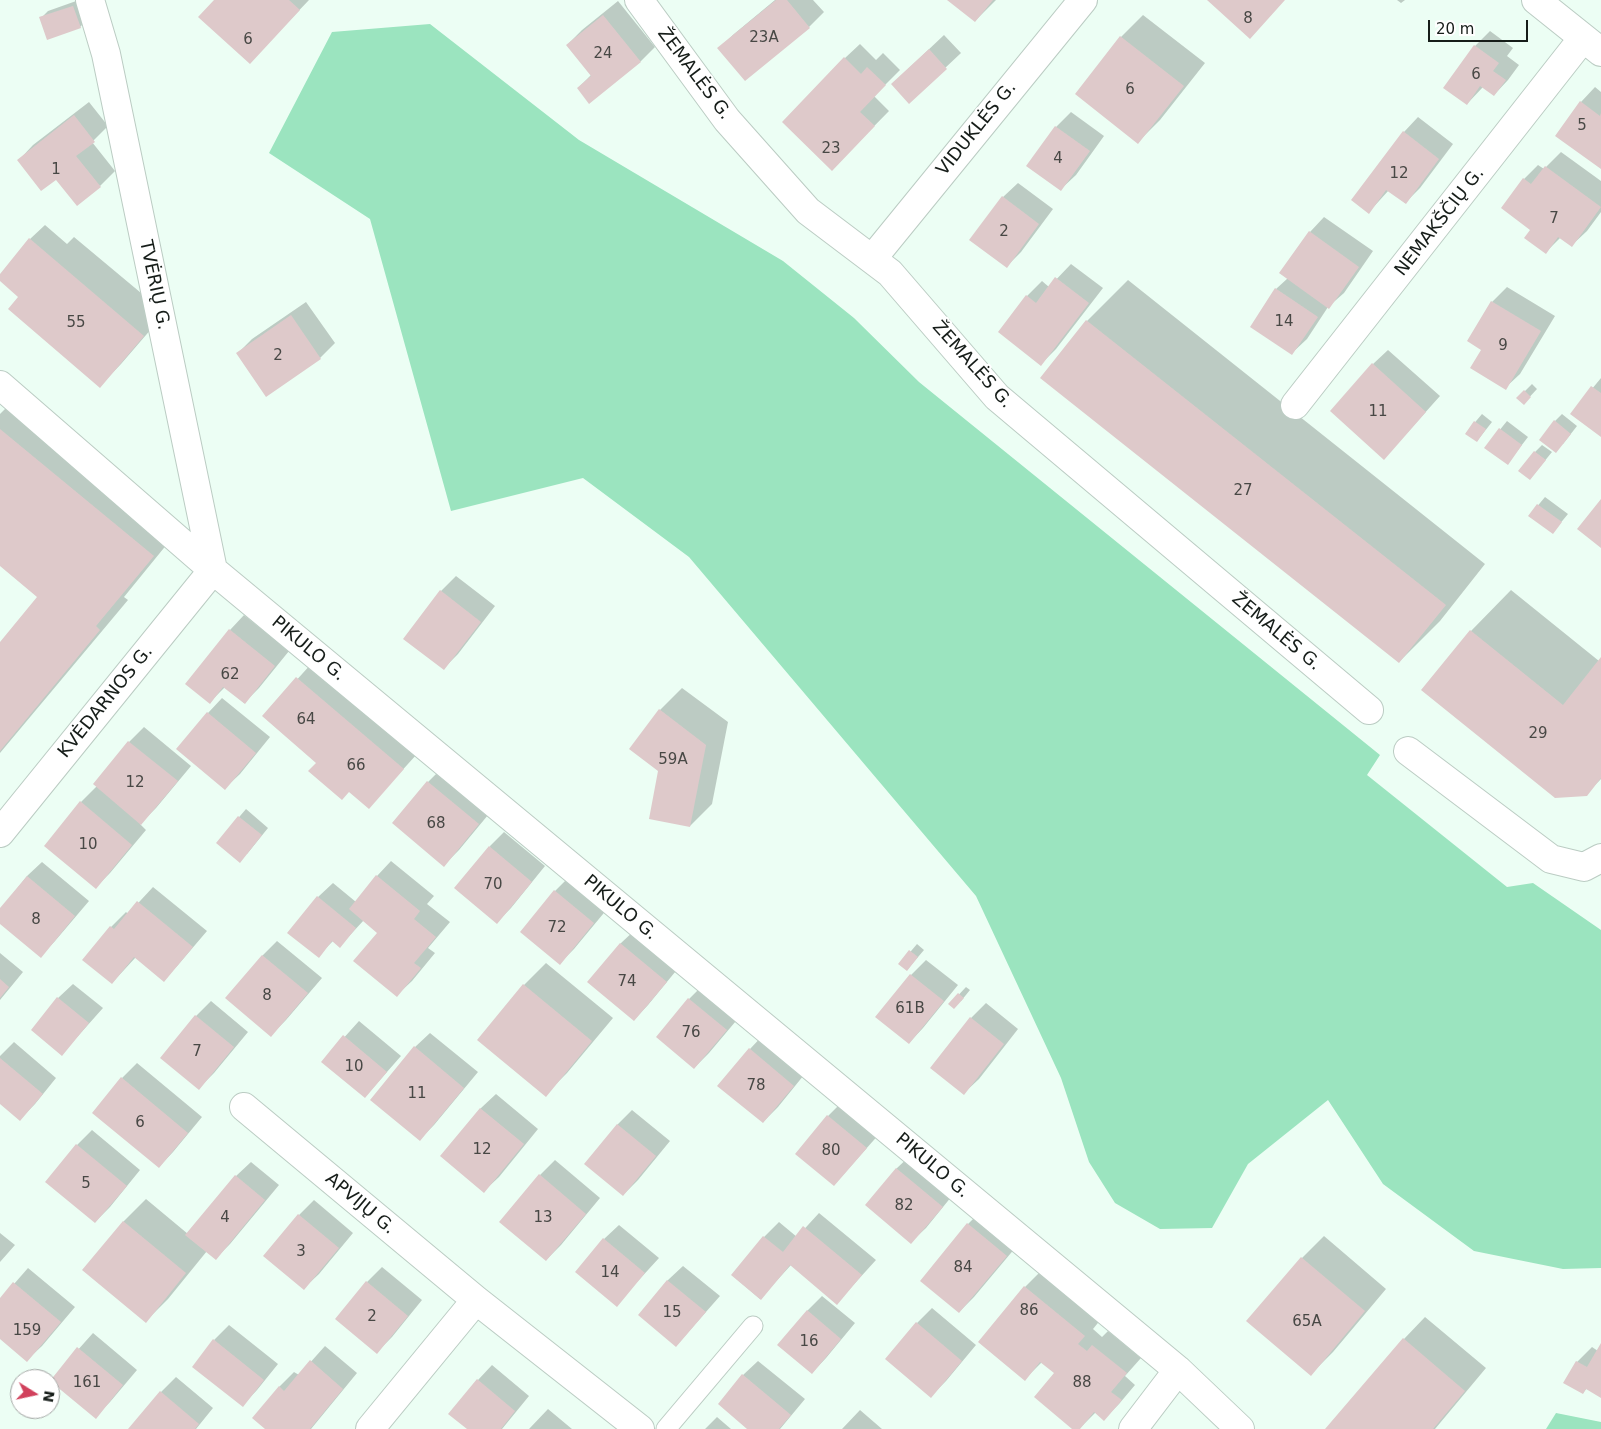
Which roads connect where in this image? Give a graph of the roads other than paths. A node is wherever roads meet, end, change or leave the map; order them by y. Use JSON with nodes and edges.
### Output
{"nodes":[{"id":1,"x":90,"y":0,"type":"edge"},
{"id":2,"x":639,"y":0,"type":"edge"},
{"id":3,"x":1083,"y":0,"type":"edge"},
{"id":4,"x":1536,"y":0,"type":"edge"},
{"id":5,"x":1592,"y":45,"type":"edge"},
{"id":6,"x":872,"y":259,"type":"junction"},
{"id":7,"x":0,"y":385,"type":"edge"},
{"id":8,"x":1295,"y":405,"type":"dead end"},
{"id":9,"x":212,"y":570,"type":"junction"},
{"id":10,"x":1369,"y":710,"type":"dead end"},
{"id":11,"x":1408,"y":751,"type":"dead end"},
{"id":12,"x":0,"y":833,"type":"edge"},
{"id":13,"x":1601,"y":858,"type":"edge"},
{"id":14,"x":244,"y":1107,"type":"dead end"},
{"id":15,"x":476,"y":1300,"type":"junction"},
{"id":16,"x":753,"y":1326,"type":"dead end"},
{"id":17,"x":1178,"y":1370,"type":"junction"},
{"id":18,"x":370,"y":1429,"type":"edge"},
{"id":19,"x":640,"y":1429,"type":"edge"},
{"id":20,"x":666,"y":1429,"type":"edge"},
{"id":21,"x":1133,"y":1429,"type":"edge"},
{"id":22,"x":1240,"y":1429,"type":"edge"}],
"edges":[{"from":1,"to":9,"type":"street","name":"TVĖRIŲ G."},
{"from":2,"to":6,"type":"street","name":"ŽEMALĖS G."},
{"from":3,"to":6,"type":"street","name":"VIDUKLĖS G."},
{"from":4,"to":5,"type":"street"},
{"from":5,"to":8,"type":"street","name":"NEMAKŠČIŲ G."},
{"from":6,"to":10,"type":"street","name":"ŽEMALĖS G."},
{"from":7,"to":9,"type":"street","name":"PIKULO G."},
{"from":9,"to":12,"type":"street","name":"KVĖDARNOS G."},
{"from":9,"to":17,"type":"street","name":"PIKULO G."},
{"from":11,"to":13,"type":"street"},
{"from":14,"to":15,"type":"street","name":"APVIJŲ G."},
{"from":15,"to":18,"type":"street"},
{"from":15,"to":19,"type":"street","name":"APVIJŲ G."},
{"from":16,"to":20,"type":"lane"},
{"from":17,"to":21,"type":"street"},
{"from":17,"to":22,"type":"street","name":"PIKULO G."}]}
